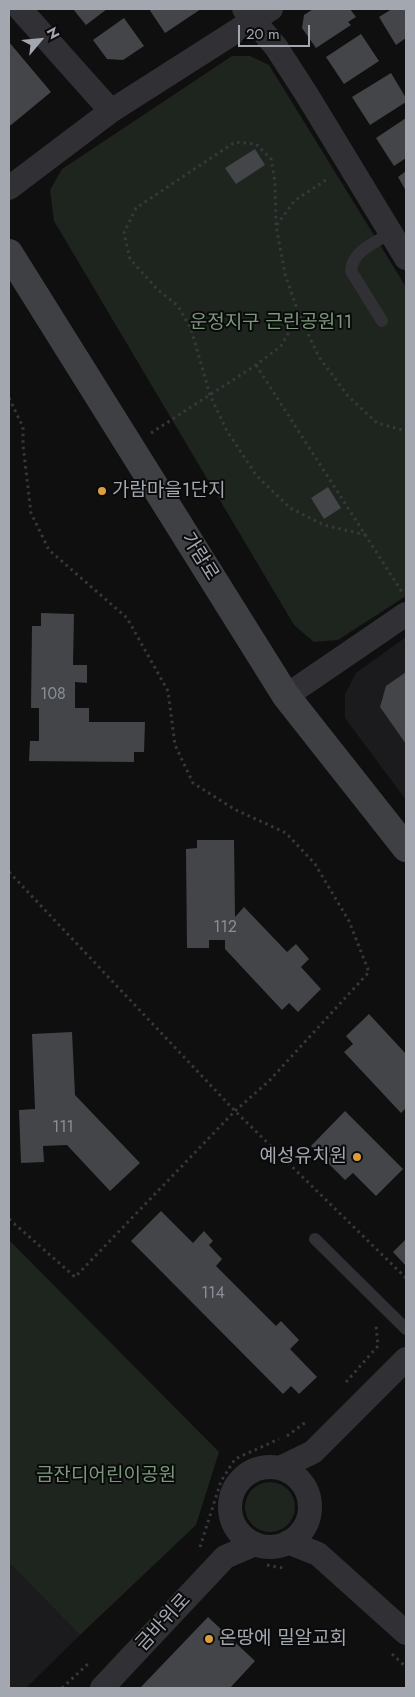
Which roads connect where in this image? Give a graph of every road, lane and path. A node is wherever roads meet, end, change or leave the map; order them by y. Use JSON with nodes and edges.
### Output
{"nodes":[{"id":1,"x":20,"y":9,"type":"edge"},
{"id":2,"x":256,"y":13,"type":"edge"},
{"id":3,"x":112,"y":111,"type":"junction"},
{"id":4,"x":350,"y":165,"type":"junction"},
{"id":5,"x":9,"y":188,"type":"edge"},
{"id":6,"x":276,"y":225,"type":"junction"},
{"id":7,"x":391,"y":232,"type":"junction"},
{"id":8,"x":9,"y":253,"type":"edge"},
{"id":9,"x":406,"y":258,"type":"edge"},
{"id":10,"x":298,"y":315,"type":"junction"},
{"id":11,"x":382,"y":321,"type":"dead end"},
{"id":12,"x":256,"y":366,"type":"junction"},
{"id":13,"x":210,"y":395,"type":"junction"},
{"id":14,"x":9,"y":398,"type":"edge"},
{"id":15,"x":406,"y":431,"type":"edge"},
{"id":16,"x":129,"y":446,"type":"junction"},
{"id":17,"x":366,"y":535,"type":"junction"},
{"id":18,"x":406,"y":598,"type":"edge"},
{"id":19,"x":406,"y":614,"type":"edge"},
{"id":20,"x":286,"y":696,"type":"junction"},
{"id":21,"x":406,"y":848,"type":"edge"},
{"id":22,"x":9,"y":872,"type":"edge"},
{"id":23,"x":235,"y":1111,"type":"junction"},
{"id":24,"x":9,"y":1218,"type":"edge"},
{"id":25,"x":315,"y":1239,"type":"dead end"},
{"id":26,"x":406,"y":1278,"type":"edge"},
{"id":27,"x":376,"y":1323,"type":"dead end"},
{"id":28,"x":406,"y":1329,"type":"edge"},
{"id":29,"x":406,"y":1359,"type":"edge"},
{"id":30,"x":341,"y":1388,"type":"dead end"},
{"id":31,"x":308,"y":1421,"type":"dead end"},
{"id":32,"x":313,"y":1452,"type":"junction"},
{"id":33,"x":280,"y":1468,"type":"junction"},
{"id":34,"x":304,"y":1487,"type":"junction"},
{"id":35,"x":233,"y":1521,"type":"junction"},
{"id":36,"x":306,"y":1524,"type":"junction"},
{"id":37,"x":288,"y":1542,"type":"junction"},
{"id":38,"x":198,"y":1553,"type":"dead end"},
{"id":39,"x":318,"y":1554,"type":"junction"},
{"id":40,"x":257,"y":1555,"type":"junction"},
{"id":41,"x":225,"y":1556,"type":"junction"},
{"id":42,"x":292,"y":1569,"type":"dead end"},
{"id":43,"x":406,"y":1633,"type":"edge"},
{"id":44,"x":387,"y":1649,"type":"dead end"},
{"id":45,"x":90,"y":1662,"type":"dead end"},
{"id":46,"x":406,"y":1667,"type":"edge"},
{"id":47,"x":62,"y":1688,"type":"edge"},
{"id":48,"x":102,"y":1688,"type":"edge"}],
"edges":[{"from":1,"to":3,"type":"street"},
{"from":2,"to":3,"type":"street"},
{"from":2,"to":4,"type":"street"},
{"from":3,"to":5,"type":"street"},
{"from":4,"to":6,"type":"path"},
{"from":4,"to":7,"type":"street"},
{"from":6,"to":10,"type":"path"},
{"from":6,"to":13,"type":"path"},
{"from":7,"to":9,"type":"street"},
{"from":7,"to":11,"type":"lane"},
{"from":8,"to":16,"type":"street","name":"가람로"},
{"from":10,"to":12,"type":"path"},
{"from":10,"to":15,"type":"path"},
{"from":12,"to":13,"type":"path"},
{"from":12,"to":17,"type":"path"},
{"from":13,"to":16,"type":"path"},
{"from":13,"to":17,"type":"path"},
{"from":14,"to":23,"type":"path"},
{"from":16,"to":20,"type":"street","name":"가람로"},
{"from":17,"to":18,"type":"path"},
{"from":19,"to":20,"type":"street"},
{"from":20,"to":21,"type":"street","name":"가람로"},
{"from":22,"to":23,"type":"path"},
{"from":23,"to":24,"type":"path"},
{"from":23,"to":26,"type":"path"},
{"from":25,"to":28,"type":"lane"},
{"from":27,"to":30,"type":"path"},
{"from":29,"to":32,"type":"street"},
{"from":31,"to":38,"type":"path"},
{"from":32,"to":33,"type":"street"},
{"from":32,"to":34,"type":"street"},
{"from":33,"to":34,"type":"street"},
{"from":33,"to":35,"type":"street"},
{"from":34,"to":36,"type":"street"},
{"from":35,"to":40,"type":"street"},
{"from":35,"to":41,"type":"street"},
{"from":36,"to":37,"type":"street"},
{"from":36,"to":39,"type":"street"},
{"from":37,"to":39,"type":"street"},
{"from":37,"to":40,"type":"street"},
{"from":39,"to":43,"type":"street"},
{"from":40,"to":41,"type":"street"},
{"from":40,"to":42,"type":"path"},
{"from":41,"to":48,"type":"street","name":"금바위로"},
{"from":44,"to":46,"type":"path"},
{"from":45,"to":47,"type":"path"}]}
